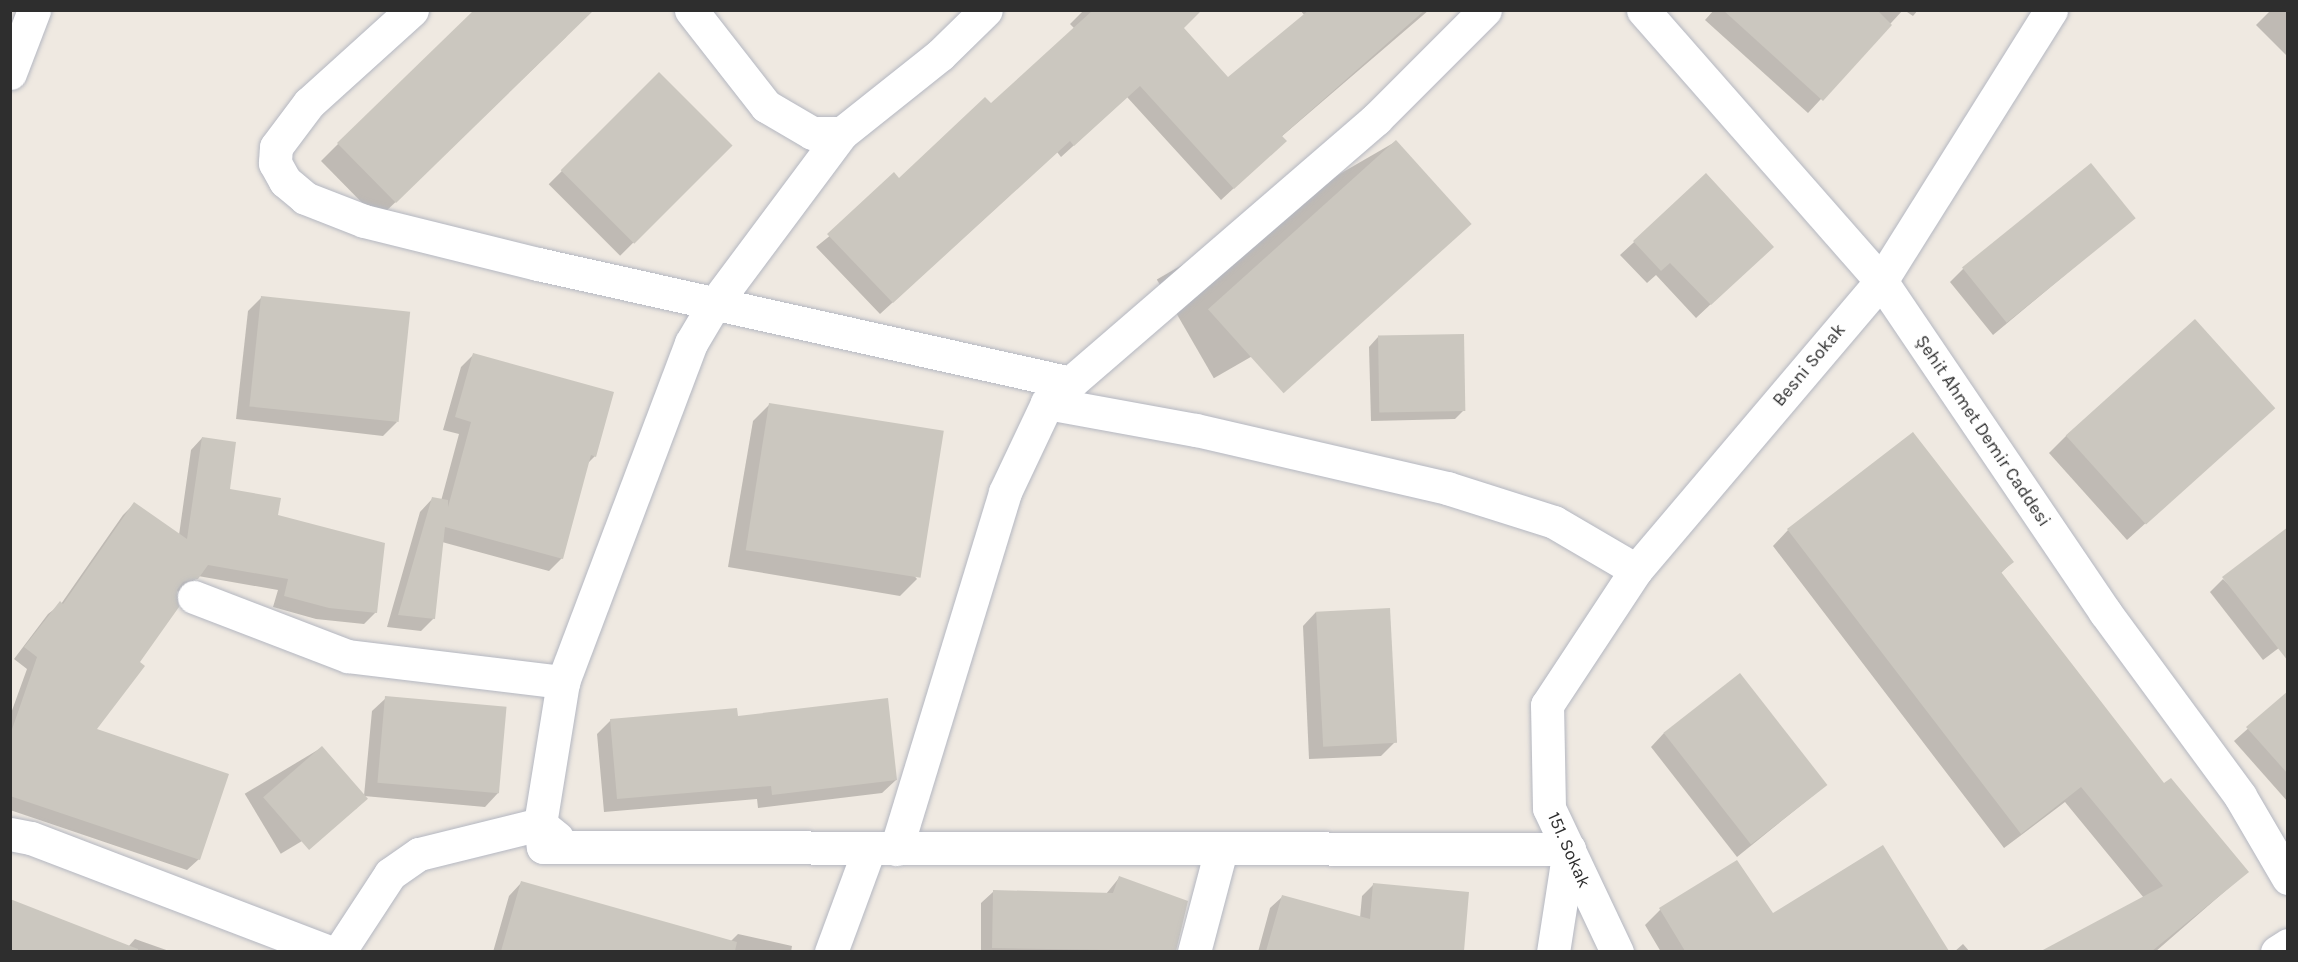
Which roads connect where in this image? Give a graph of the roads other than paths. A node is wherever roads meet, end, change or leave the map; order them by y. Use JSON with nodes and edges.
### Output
{"nodes":[{"id":1,"x":34,"y":10,"type":"edge"},
{"id":2,"x":411,"y":10,"type":"edge"},
{"id":3,"x":691,"y":10,"type":"edge"},
{"id":4,"x":986,"y":10,"type":"edge"},
{"id":5,"x":1485,"y":10,"type":"edge"},
{"id":6,"x":1643,"y":10,"type":"edge"},
{"id":7,"x":2051,"y":10,"type":"edge"},
{"id":8,"x":10,"y":73,"type":"edge"},
{"id":9,"x":842,"y":133,"type":"junction"},
{"id":10,"x":1881,"y":281,"type":"junction"},
{"id":11,"x":713,"y":306,"type":"junction"},
{"id":12,"x":1059,"y":393,"type":"junction"},
{"id":13,"x":1636,"y":570,"type":"junction"},
{"id":14,"x":194,"y":597,"type":"dead end"},
{"id":15,"x":563,"y":682,"type":"junction"},
{"id":16,"x":1547,"y":705,"type":"joint"},
{"id":17,"x":540,"y":824,"type":"junction"},
{"id":18,"x":10,"y":834,"type":"edge"},
{"id":19,"x":883,"y":849,"type":"junction"},
{"id":20,"x":1221,"y":849,"type":"junction"},
{"id":21,"x":1569,"y":849,"type":"junction"},
{"id":22,"x":2288,"y":878,"type":"edge"},
{"id":23,"x":2288,"y":945,"type":"edge"},
{"id":24,"x":329,"y":951,"type":"edge"},
{"id":25,"x":339,"y":951,"type":"edge"},
{"id":26,"x":831,"y":951,"type":"edge"},
{"id":27,"x":1194,"y":951,"type":"edge"},
{"id":28,"x":1553,"y":951,"type":"edge"},
{"id":29,"x":1617,"y":951,"type":"edge"},
{"id":30,"x":2277,"y":951,"type":"edge"}],
"edges":[{"from":1,"to":8,"type":"street"},
{"from":2,"to":11,"type":"street"},
{"from":3,"to":9,"type":"street"},
{"from":4,"to":9,"type":"street"},
{"from":5,"to":12,"type":"street"},
{"from":6,"to":10,"type":"street","name":"Şehit Ahmet Demir Caddesi"},
{"from":7,"to":10,"type":"street","name":"Besni Sokak"},
{"from":9,"to":11,"type":"street"},
{"from":10,"to":13,"type":"street","name":"Besni Sokak"},
{"from":10,"to":22,"type":"street","name":"Şehit Ahmet Demir Caddesi"},
{"from":11,"to":12,"type":"street"},
{"from":11,"to":15,"type":"street"},
{"from":12,"to":13,"type":"street"},
{"from":12,"to":19,"type":"street"},
{"from":13,"to":16,"type":"street","name":"Besni Sokak"},
{"from":14,"to":15,"type":"street"},
{"from":15,"to":17,"type":"street"},
{"from":16,"to":21,"type":"street","name":"151. Sokak"},
{"from":17,"to":19,"type":"street"},
{"from":17,"to":25,"type":"street"},
{"from":18,"to":24,"type":"street"},
{"from":19,"to":20,"type":"street"},
{"from":19,"to":26,"type":"street"},
{"from":20,"to":21,"type":"street"},
{"from":20,"to":27,"type":"street"},
{"from":21,"to":28,"type":"street"},
{"from":21,"to":29,"type":"street","name":"151. Sokak"},
{"from":23,"to":30,"type":"street"}]}
